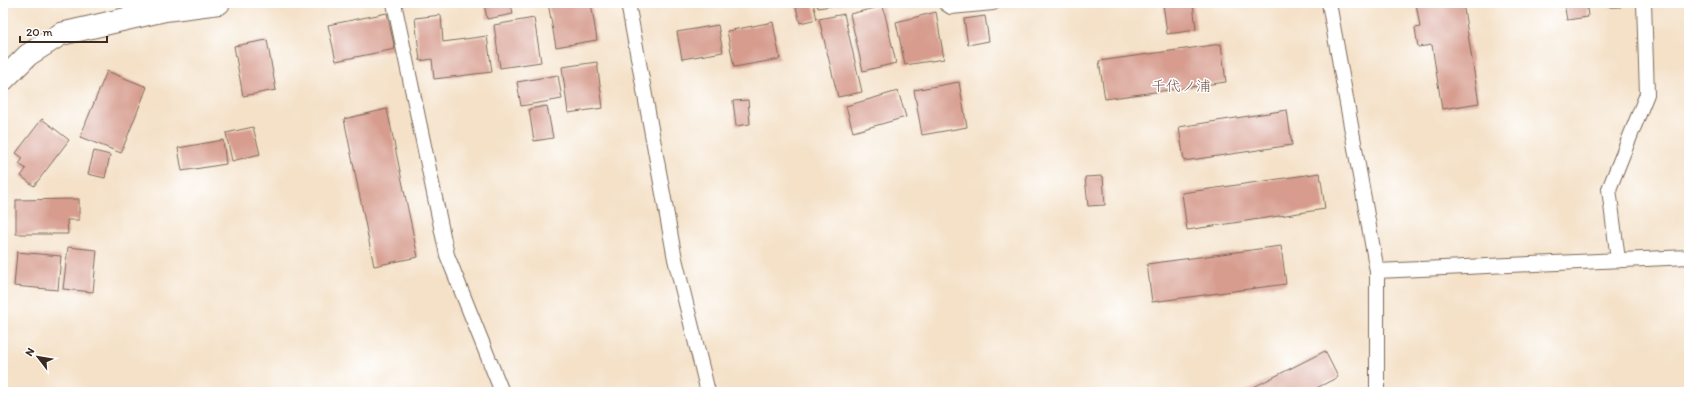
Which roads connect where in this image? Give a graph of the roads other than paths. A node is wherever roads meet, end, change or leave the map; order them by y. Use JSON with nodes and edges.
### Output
{"nodes":[{"id":1,"x":219,"y":3,"type":"edge"},
{"id":2,"x":394,"y":3,"type":"edge"},
{"id":3,"x":628,"y":3,"type":"edge"},
{"id":4,"x":945,"y":3,"type":"edge"},
{"id":5,"x":993,"y":3,"type":"edge"},
{"id":6,"x":1329,"y":3,"type":"edge"},
{"id":7,"x":1644,"y":3,"type":"edge"},
{"id":8,"x":3,"y":80,"type":"edge"},
{"id":9,"x":1689,"y":257,"type":"edge"},
{"id":10,"x":1618,"y":260,"type":"junction"},
{"id":11,"x":1377,"y":271,"type":"junction"},
{"id":12,"x":502,"y":392,"type":"edge"},
{"id":13,"x":708,"y":392,"type":"edge"},
{"id":14,"x":1377,"y":392,"type":"edge"}],
"edges":[{"from":1,"to":8,"type":"main road"},
{"from":2,"to":12,"type":"lane"},
{"from":3,"to":13,"type":"lane"},
{"from":4,"to":5,"type":"lane"},
{"from":6,"to":11,"type":"lane"},
{"from":7,"to":10,"type":"lane"},
{"from":9,"to":10,"type":"lane"},
{"from":10,"to":11,"type":"lane"},
{"from":11,"to":14,"type":"lane"}]}
